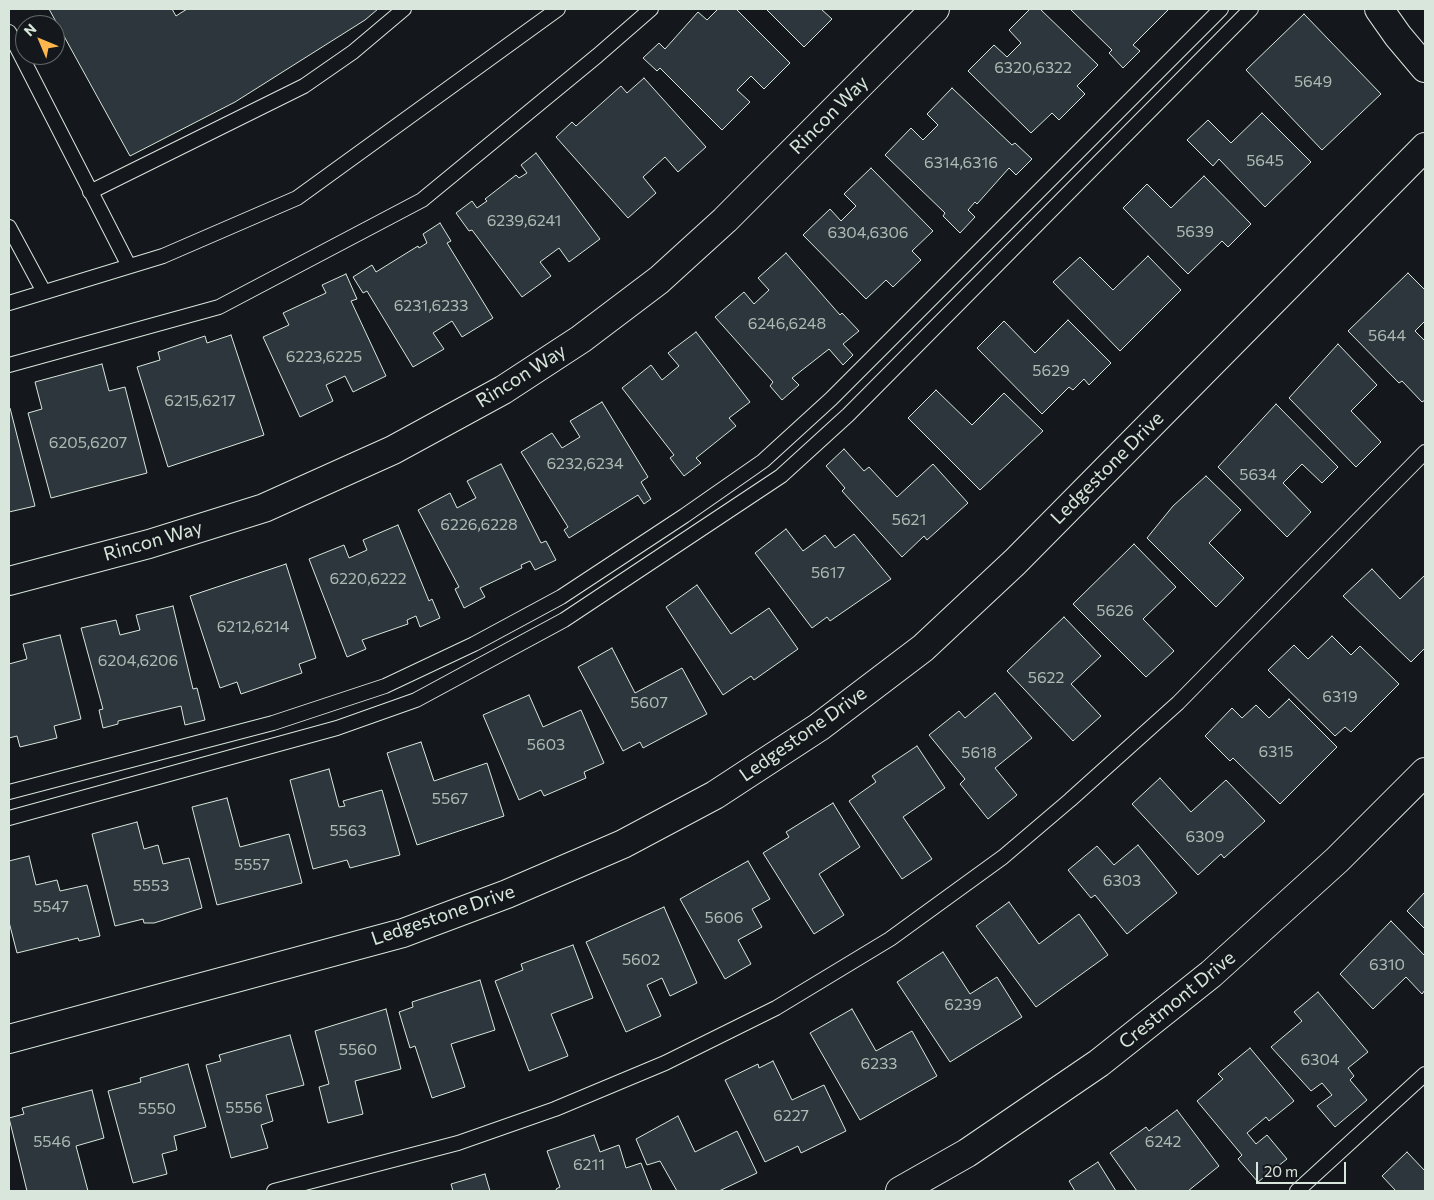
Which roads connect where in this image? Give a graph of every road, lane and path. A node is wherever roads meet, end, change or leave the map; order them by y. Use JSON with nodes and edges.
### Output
{"nodes":[{"id":1,"x":404,"y":9,"type":"edge"},
{"id":2,"x":558,"y":9,"type":"edge"},
{"id":3,"x":651,"y":9,"type":"edge"},
{"id":4,"x":935,"y":9,"type":"edge"},
{"id":5,"x":1221,"y":9,"type":"edge"},
{"id":6,"x":1251,"y":9,"type":"edge"},
{"id":7,"x":1379,"y":9,"type":"edge"},
{"id":8,"x":9,"y":32,"type":"edge"},
{"id":9,"x":1425,"y":68,"type":"edge"},
{"id":10,"x":1425,"y":147,"type":"edge"},
{"id":11,"x":90,"y":192,"type":"junction"},
{"id":12,"x":9,"y":227,"type":"edge"},
{"id":13,"x":128,"y":266,"type":"junction"},
{"id":14,"x":44,"y":292,"type":"junction"},
{"id":15,"x":9,"y":303,"type":"edge"},
{"id":16,"x":9,"y":366,"type":"edge"},
{"id":17,"x":1425,"y":452,"type":"edge"},
{"id":18,"x":9,"y":581,"type":"edge"},
{"id":19,"x":1425,"y":772,"type":"edge"},
{"id":20,"x":9,"y":792,"type":"edge"},
{"id":21,"x":9,"y":818,"type":"edge"},
{"id":22,"x":9,"y":1039,"type":"edge"},
{"id":23,"x":1425,"y":1074,"type":"edge"},
{"id":24,"x":274,"y":1191,"type":"edge"},
{"id":25,"x":900,"y":1191,"type":"edge"},
{"id":26,"x":1296,"y":1191,"type":"edge"}],
"edges":[{"from":1,"to":11,"type":"lane"},
{"from":2,"to":13,"type":"lane"},
{"from":3,"to":16,"type":"lane"},
{"from":4,"to":18,"type":"street","name":"Rincon Way"},
{"from":5,"to":20,"type":"lane"},
{"from":6,"to":21,"type":"lane"},
{"from":7,"to":9,"type":"street"},
{"from":8,"to":11,"type":"lane"},
{"from":10,"to":22,"type":"street","name":"Ledgestone Drive"},
{"from":11,"to":13,"type":"lane"},
{"from":12,"to":14,"type":"lane"},
{"from":13,"to":14,"type":"lane"},
{"from":14,"to":15,"type":"lane"},
{"from":17,"to":24,"type":"lane"},
{"from":19,"to":25,"type":"street","name":"Crestmont Drive"},
{"from":23,"to":26,"type":"lane"}]}
